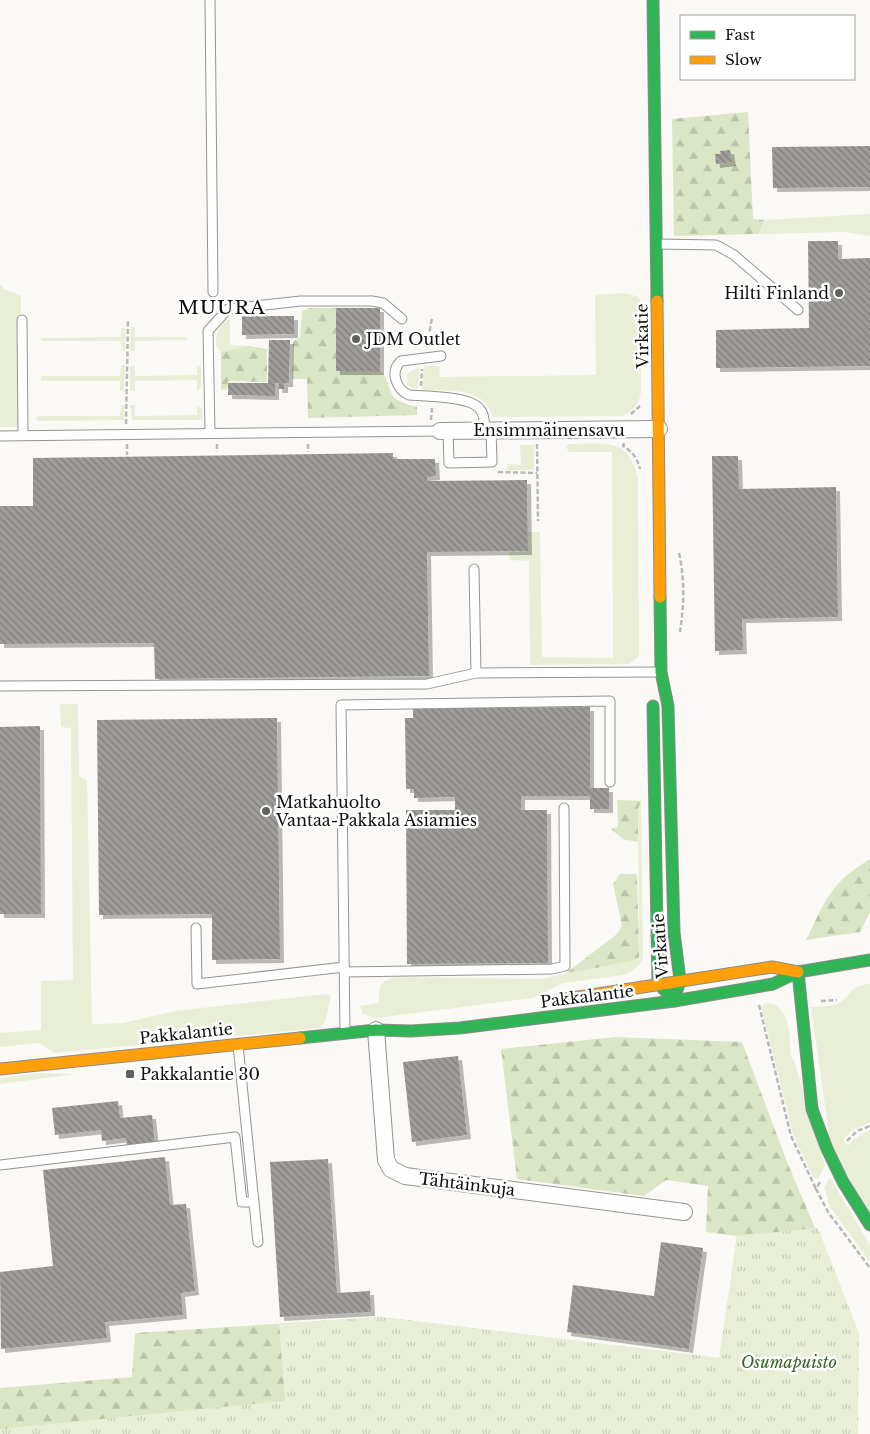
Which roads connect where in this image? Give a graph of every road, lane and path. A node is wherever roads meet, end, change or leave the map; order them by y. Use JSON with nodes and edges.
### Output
{"nodes":[{"id":1,"x":210,"y":0,"type":"edge"},
{"id":2,"x":653,"y":0,"type":"edge"},
{"id":3,"x":656,"y":244,"type":"junction"},
{"id":4,"x":213,"y":292,"type":"dead end"},
{"id":5,"x":798,"y":310,"type":"dead end"},
{"id":6,"x":402,"y":319,"type":"dead end"},
{"id":7,"x":22,"y":320,"type":"dead end"},
{"id":8,"x":128,"y":320,"type":"dead end"},
{"id":9,"x":440,"y":356,"type":"dead end"},
{"id":10,"x":432,"y":407,"type":"dead end"},
{"id":11,"x":117,"y":423,"type":"dead end"},
{"id":12,"x":439,"y":427,"type":"junction"},
{"id":13,"x":659,"y":429,"type":"junction"},
{"id":14,"x":488,"y":430,"type":"junction"},
{"id":15,"x":210,"y":432,"type":"junction"},
{"id":16,"x":22,"y":434,"type":"junction"},
{"id":17,"x":0,"y":436,"type":"edge"},
{"id":18,"x":537,"y":443,"type":"dead end"},
{"id":19,"x":498,"y":472,"type":"dead end"},
{"id":20,"x":537,"y":473,"type":"junction"},
{"id":21,"x":538,"y":521,"type":"dead end"},
{"id":22,"x":474,"y":569,"type":"dead end"},
{"id":23,"x":662,"y":672,"type":"junction"},
{"id":24,"x":476,"y":673,"type":"junction"},
{"id":25,"x":0,"y":686,"type":"edge"},
{"id":26,"x":610,"y":782,"type":"dead end"},
{"id":27,"x":564,"y":808,"type":"dead end"},
{"id":28,"x":196,"y":928,"type":"dead end"},
{"id":29,"x":870,"y":960,"type":"edge"},
{"id":30,"x":344,"y":969,"type":"junction"},
{"id":31,"x":798,"y":972,"type":"junction"},
{"id":32,"x":680,"y":980,"type":"junction"},
{"id":33,"x":658,"y":983,"type":"junction"},
{"id":34,"x":757,"y":997,"type":"dead end"},
{"id":35,"x":674,"y":1001,"type":"junction"},
{"id":36,"x":546,"y":1002,"type":"dead end"},
{"id":37,"x":419,"y":1018,"type":"dead end"},
{"id":38,"x":376,"y":1030,"type":"junction"},
{"id":39,"x":345,"y":1033,"type":"junction"},
{"id":40,"x":238,"y":1044,"type":"junction"},
{"id":41,"x":0,"y":1069,"type":"edge"},
{"id":42,"x":870,"y":1126,"type":"edge"},
{"id":43,"x":847,"y":1141,"type":"dead end"},
{"id":44,"x":0,"y":1165,"type":"edge"},
{"id":45,"x":823,"y":1176,"type":"dead end"},
{"id":46,"x":816,"y":1188,"type":"junction"},
{"id":47,"x":254,"y":1202,"type":"junction"},
{"id":48,"x":684,"y":1212,"type":"dead end"},
{"id":49,"x":870,"y":1225,"type":"edge"},
{"id":50,"x":258,"y":1242,"type":"dead end"},
{"id":51,"x":870,"y":1268,"type":"edge"}],
"edges":[{"from":1,"to":4,"type":"lane"},
{"from":2,"to":3,"type":"main road","name":"Virkatie"},
{"from":3,"to":5,"type":"lane"},
{"from":3,"to":13,"type":"main road","name":"Virkatie"},
{"from":6,"to":15,"type":"lane"},
{"from":7,"to":16,"type":"lane"},
{"from":8,"to":11,"type":"path"},
{"from":9,"to":14,"type":"lane"},
{"from":10,"to":12,"type":"path"},
{"from":12,"to":14,"type":"street","name":"Ensimmäinensavu"},
{"from":12,"to":14,"type":"lane"},
{"from":12,"to":15,"type":"lane"},
{"from":13,"to":14,"type":"street","name":"Ensimmäinensavu"},
{"from":13,"to":23,"type":"main road","name":"Virkatie"},
{"from":15,"to":16,"type":"lane"},
{"from":16,"to":17,"type":"lane"},
{"from":18,"to":20,"type":"path"},
{"from":19,"to":20,"type":"path"},
{"from":20,"to":21,"type":"path"},
{"from":22,"to":24,"type":"lane"},
{"from":23,"to":24,"type":"lane"},
{"from":23,"to":32,"type":"main road","name":"Virkatie"},
{"from":23,"to":33,"type":"main road","name":"Virkatie"},
{"from":24,"to":25,"type":"lane"},
{"from":26,"to":30,"type":"lane"},
{"from":27,"to":30,"type":"lane"},
{"from":28,"to":30,"type":"lane"},
{"from":29,"to":31,"type":"main road","name":"Pakkalantie"},
{"from":30,"to":39,"type":"lane"},
{"from":31,"to":32,"type":"main road","name":"Pakkalantie"},
{"from":31,"to":35,"type":"main road","name":"Pakkalantie"},
{"from":31,"to":49,"type":"main road"},
{"from":32,"to":33,"type":"main road","name":"Pakkalantie"},
{"from":32,"to":35,"type":"main road","name":"Virkatie"},
{"from":33,"to":35,"type":"main road","name":"Virkatie"},
{"from":33,"to":36,"type":"main road","name":"Pakkalantie"},
{"from":34,"to":46,"type":"path"},
{"from":35,"to":38,"type":"main road","name":"Pakkalantie"},
{"from":37,"to":38,"type":"main road","name":"Pakkalantie"},
{"from":38,"to":39,"type":"main road","name":"Pakkalantie"},
{"from":38,"to":48,"type":"street","name":"Tähtäinkuja"},
{"from":39,"to":40,"type":"main road","name":"Pakkalantie"},
{"from":40,"to":41,"type":"main road","name":"Pakkalantie"},
{"from":40,"to":47,"type":"lane"},
{"from":42,"to":43,"type":"path"},
{"from":44,"to":47,"type":"lane"},
{"from":45,"to":46,"type":"path"},
{"from":46,"to":51,"type":"path"},
{"from":47,"to":50,"type":"lane"}]}
